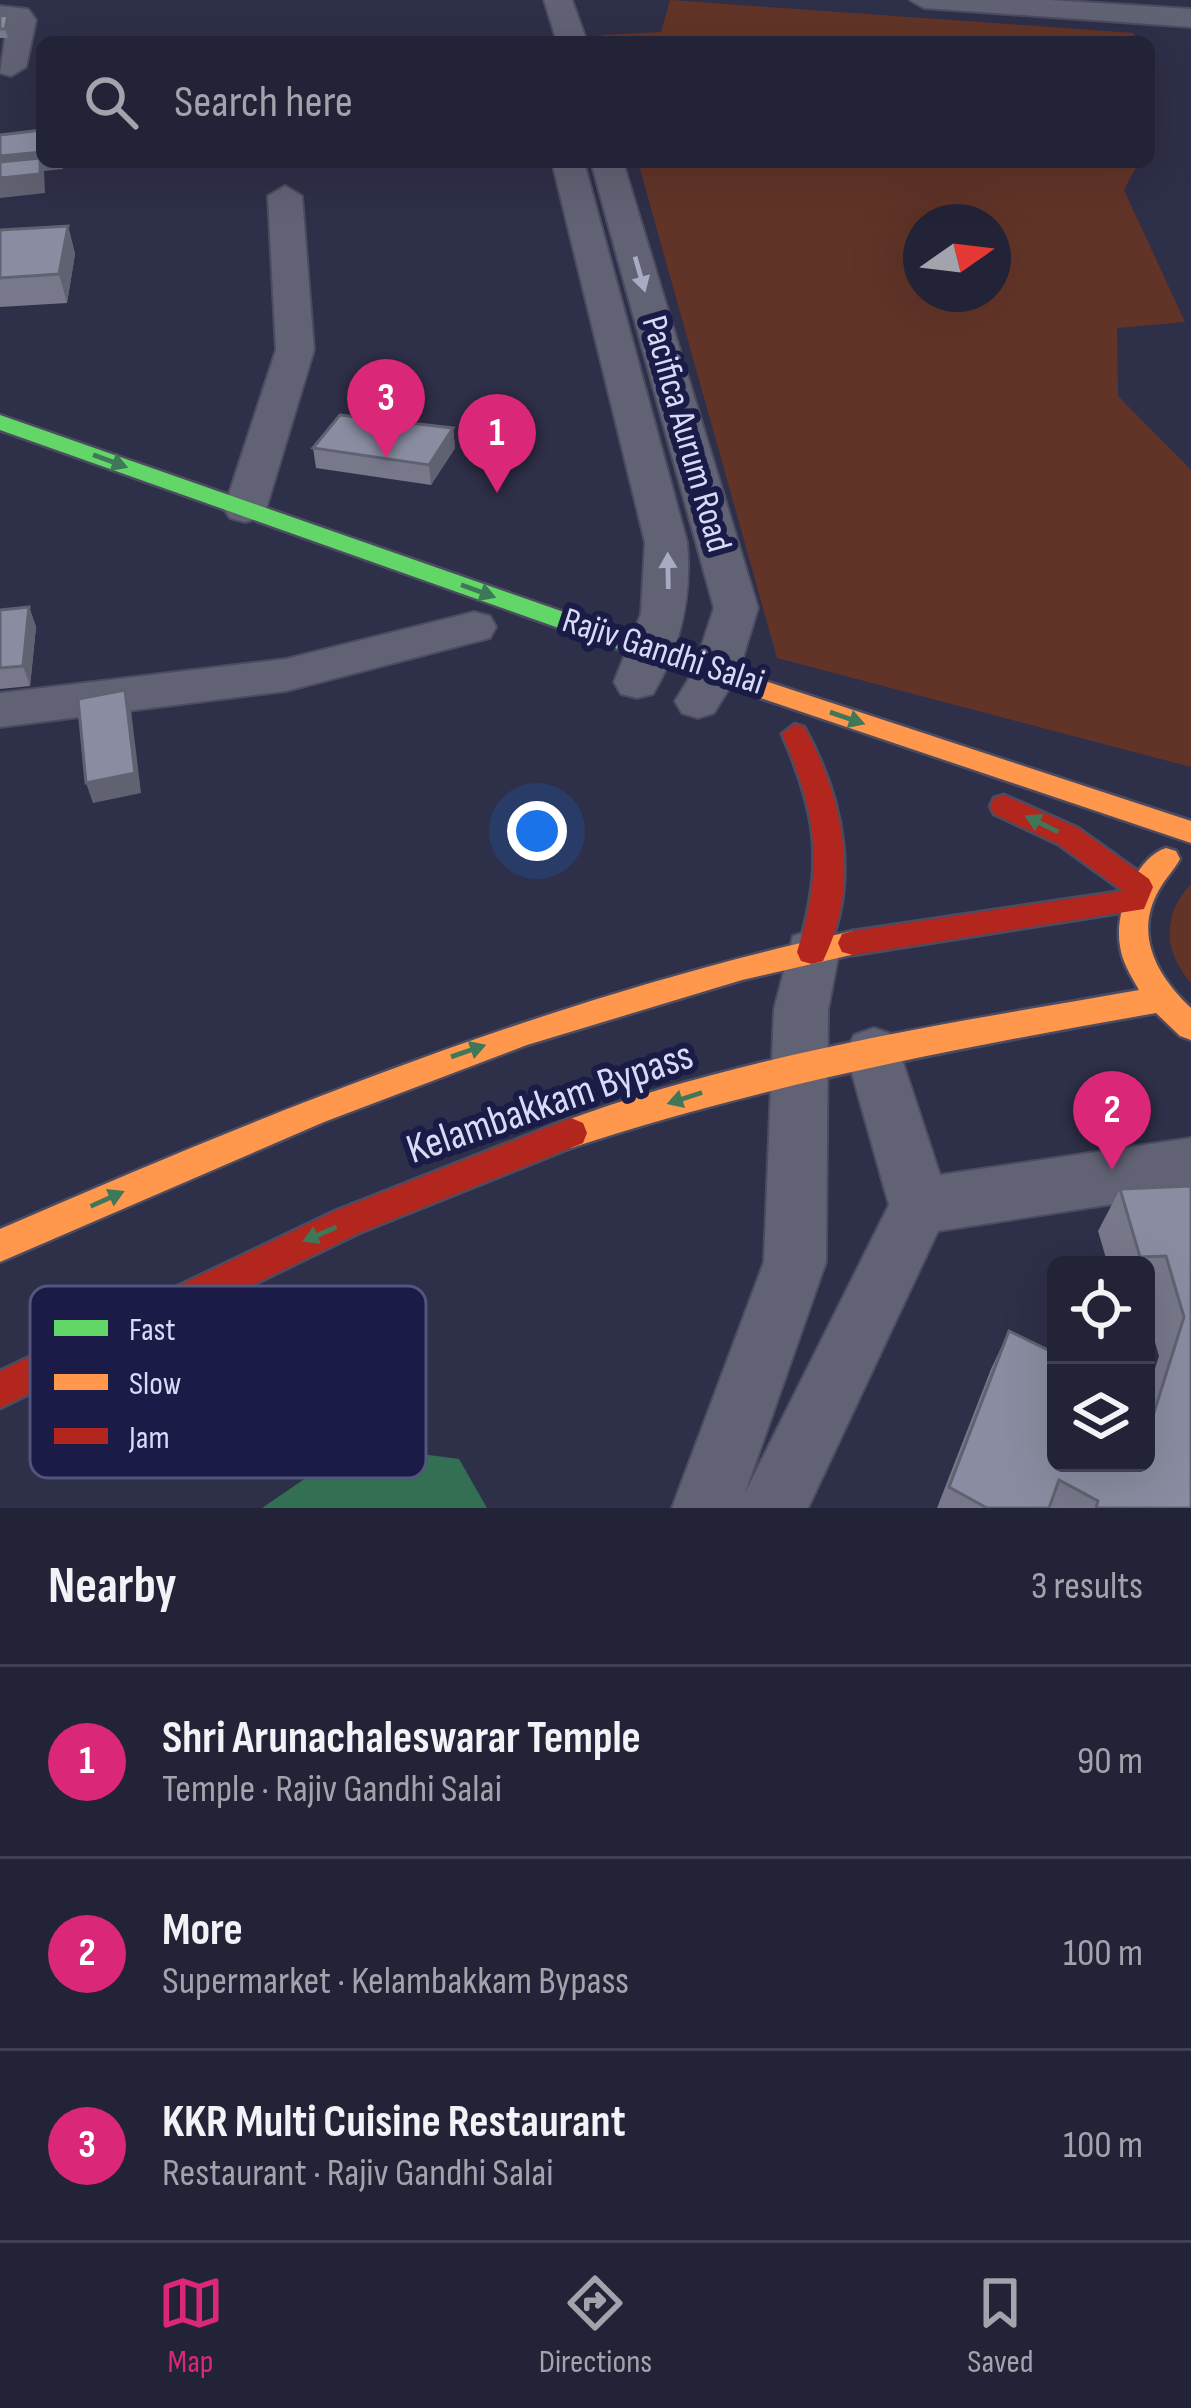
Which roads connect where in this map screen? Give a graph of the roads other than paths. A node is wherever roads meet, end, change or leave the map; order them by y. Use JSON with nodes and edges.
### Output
{"nodes":[{"id":1,"x":558,"y":0,"type":"edge"},
{"id":2,"x":924,"y":0,"type":"edge"},
{"id":3,"x":1106,"y":6,"type":"edge"},
{"id":4,"x":0,"y":16,"type":"edge"},
{"id":5,"x":1191,"y":18,"type":"edge"},
{"id":6,"x":570,"y":36,"type":"edge"},
{"id":7,"x":11,"y":68,"type":"dead end"},
{"id":8,"x":570,"y":168,"type":"edge"},
{"id":9,"x":610,"y":168,"type":"edge"},
{"id":10,"x":285,"y":196,"type":"dead end"},
{"id":11,"x":0,"y":422,"type":"edge"},
{"id":12,"x":0,"y":450,"type":"edge"},
{"id":13,"x":86,"y":482,"type":"dead end"},
{"id":14,"x":245,"y":509,"type":"junction"},
{"id":15,"x":466,"y":624,"type":"dead end"},
{"id":16,"x":671,"y":684,"type":"junction"},
{"id":17,"x":4,"y":720,"type":"edge"},
{"id":18,"x":837,"y":748,"type":"dead end"},
{"id":19,"x":984,"y":799,"type":"dead end"},
{"id":20,"x":1191,"y":832,"type":"edge"},
{"id":21,"x":1191,"y":848,"type":"edge"},
{"id":22,"x":1137,"y":894,"type":"junction"},
{"id":23,"x":812,"y":952,"type":"junction"},
{"id":24,"x":1183,"y":1022,"type":"edge"},
{"id":25,"x":874,"y":1052,"type":"junction"},
{"id":26,"x":799,"y":1069,"type":"junction"},
{"id":27,"x":1191,"y":1165,"type":"edge"},
{"id":28,"x":920,"y":1206,"type":"junction"},
{"id":29,"x":0,"y":1246,"type":"edge"},
{"id":30,"x":209,"y":1286,"type":"edge"},
{"id":31,"x":30,"y":1375,"type":"edge"},
{"id":32,"x":0,"y":1390,"type":"edge"},
{"id":33,"x":706,"y":1508,"type":"edge"},
{"id":34,"x":773,"y":1508,"type":"edge"}],
"edges":[{"from":1,"to":6,"type":"street"},
{"from":2,"to":3,"type":"street"},
{"from":3,"to":5,"type":"street"},
{"from":4,"to":7,"type":"street"},
{"from":16,"to":8,"type":"street","name":"Pacifica Aurum Road","one_way":true},
{"from":9,"to":16,"type":"street","name":"Pacifica Aurum Road","one_way":true},
{"from":10,"to":14,"type":"street"},
{"from":11,"to":14,"type":"main road","name":"Rajiv Gandhi Salai","one_way":true},
{"from":12,"to":13,"type":"main road"},
{"from":14,"to":16,"type":"main road","name":"Rajiv Gandhi Salai","one_way":true},
{"from":15,"to":17,"type":"street"},
{"from":16,"to":20,"type":"main road","name":"Rajiv Gandhi Salai","one_way":true},
{"from":18,"to":23,"type":"main road","name":"Rajiv Gandhi Salai"},
{"from":22,"to":19,"type":"main road","one_way":true},
{"from":21,"to":22,"type":"main road"},
{"from":22,"to":23,"type":"main road"},
{"from":22,"to":24,"type":"main road"},
{"from":23,"to":26,"type":"street"},
{"from":29,"to":23,"type":"main road","one_way":true},
{"from":24,"to":25,"type":"main road","name":"Kelambakkam Bypass"},
{"from":25,"to":26,"type":"main road","name":"Kelambakkam Bypass"},
{"from":25,"to":28,"type":"street"},
{"from":26,"to":30,"type":"main road","name":"Kelambakkam Bypass","one_way":true},
{"from":26,"to":33,"type":"street"},
{"from":27,"to":28,"type":"street"},
{"from":28,"to":34,"type":"street"},
{"from":31,"to":32,"type":"main road","name":"Kelambakkam Bypass","one_way":true}]}
